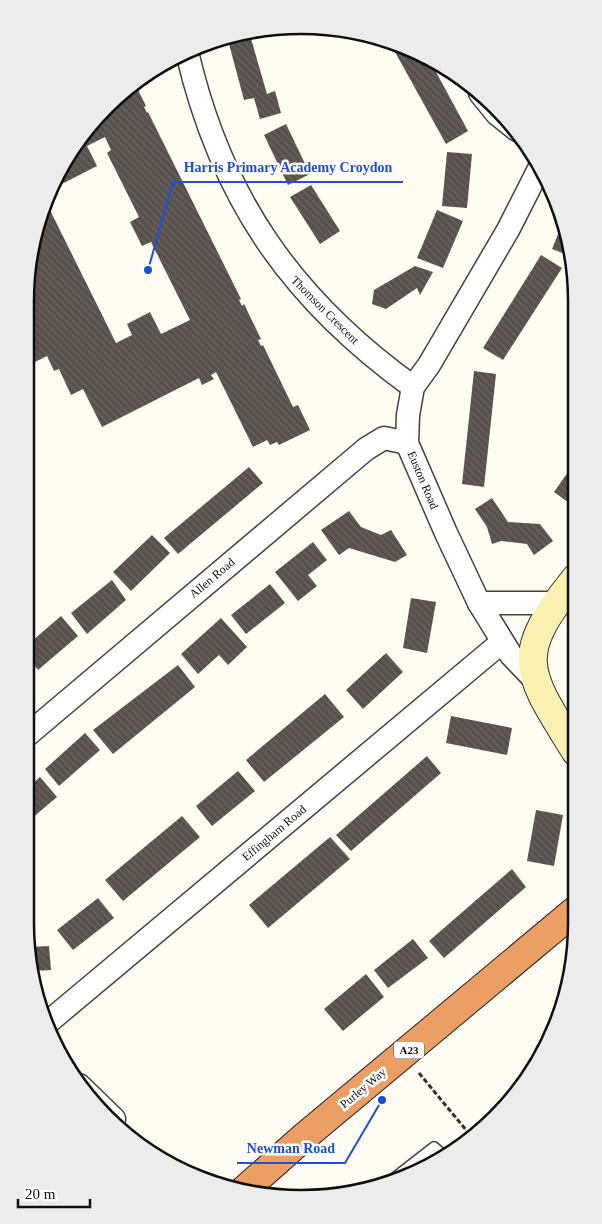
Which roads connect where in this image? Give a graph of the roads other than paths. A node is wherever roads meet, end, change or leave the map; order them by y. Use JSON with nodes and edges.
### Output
{"nodes":[{"id":1,"x":189,"y":59,"type":"edge"},
{"id":2,"x":536,"y":174,"type":"edge"},
{"id":3,"x":413,"y":387,"type":"junction"},
{"id":4,"x":407,"y":443,"type":"junction"},
{"id":5,"x":568,"y":588,"type":"edge"},
{"id":6,"x":479,"y":603,"type":"junction"},
{"id":7,"x":556,"y":603,"type":"junction"},
{"id":8,"x":502,"y":642,"type":"junction"},
{"id":9,"x":535,"y":680,"type":"junction"},
{"id":10,"x":34,"y":728,"type":"edge"},
{"id":11,"x":568,"y":738,"type":"edge"},
{"id":12,"x":568,"y":917,"type":"edge"},
{"id":13,"x":52,"y":1019,"type":"edge"},
{"id":14,"x":438,"y":1152,"type":"edge"},
{"id":15,"x":409,"y":1167,"type":"edge"},
{"id":16,"x":250,"y":1185,"type":"edge"}],
"edges":[{"from":1,"to":3,"type":"street","name":"Thomson Crescent"},
{"from":2,"to":3,"type":"street","name":"Euston Road"},
{"from":3,"to":4,"type":"street","name":"Euston Road"},
{"from":4,"to":6,"type":"street","name":"Euston Road"},
{"from":4,"to":10,"type":"street","name":"Allen Road"},
{"from":5,"to":7,"type":"street"},
{"from":6,"to":7,"type":"street"},
{"from":6,"to":8,"type":"street","name":"Euston Road"},
{"from":7,"to":9,"type":"street"},
{"from":8,"to":9,"type":"street","name":"Euston Road"},
{"from":8,"to":13,"type":"street","name":"Effingham Road"},
{"from":9,"to":11,"type":"street"},
{"from":12,"to":16,"type":"highway","name":"Purley Way","number":"A23"},
{"from":14,"to":15,"type":"lane"}]}
